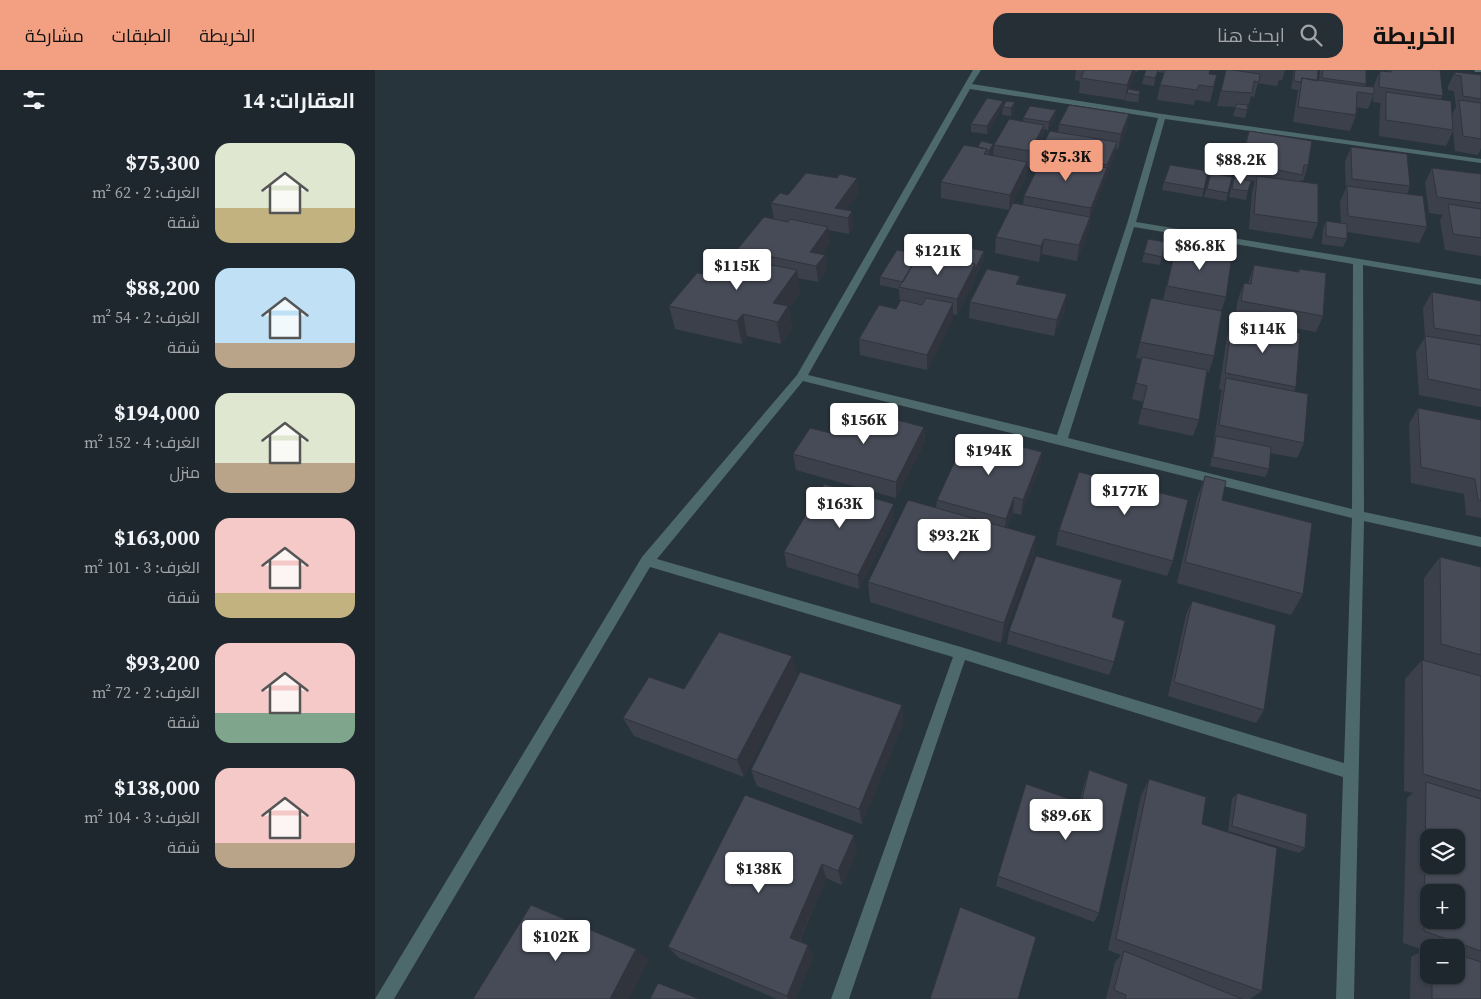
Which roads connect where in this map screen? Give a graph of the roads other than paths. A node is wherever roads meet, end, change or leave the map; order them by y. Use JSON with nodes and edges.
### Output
{"nodes":[{"id":1,"x":977,"y":70,"type":"edge"},
{"id":2,"x":968,"y":86,"type":"junction"},
{"id":3,"x":1162,"y":116,"type":"junction"},
{"id":4,"x":1481,"y":161,"type":"edge"},
{"id":5,"x":1131,"y":224,"type":"junction"},
{"id":6,"x":1358,"y":262,"type":"junction"},
{"id":7,"x":1481,"y":282,"type":"edge"},
{"id":8,"x":801,"y":377,"type":"junction"},
{"id":9,"x":1061,"y":440,"type":"junction"},
{"id":10,"x":1358,"y":515,"type":"junction"},
{"id":11,"x":1481,"y":542,"type":"edge"},
{"id":12,"x":647,"y":561,"type":"junction"},
{"id":13,"x":961,"y":653,"type":"junction"},
{"id":14,"x":1351,"y":772,"type":"junction"},
{"id":15,"x":384,"y":999,"type":"edge"},
{"id":16,"x":839,"y":999,"type":"edge"},
{"id":17,"x":1345,"y":999,"type":"edge"}],
"edges":[{"from":1,"to":2,"type":"street"},
{"from":2,"to":3,"type":"street"},
{"from":2,"to":8,"type":"street"},
{"from":3,"to":4,"type":"street"},
{"from":3,"to":5,"type":"street"},
{"from":5,"to":6,"type":"street"},
{"from":5,"to":9,"type":"street"},
{"from":6,"to":7,"type":"street"},
{"from":6,"to":10,"type":"street"},
{"from":8,"to":9,"type":"street"},
{"from":8,"to":12,"type":"street"},
{"from":9,"to":10,"type":"street"},
{"from":10,"to":11,"type":"street"},
{"from":10,"to":14,"type":"street"},
{"from":12,"to":13,"type":"street"},
{"from":12,"to":15,"type":"street"},
{"from":13,"to":14,"type":"street"},
{"from":13,"to":16,"type":"street"},
{"from":14,"to":17,"type":"street"}]}
